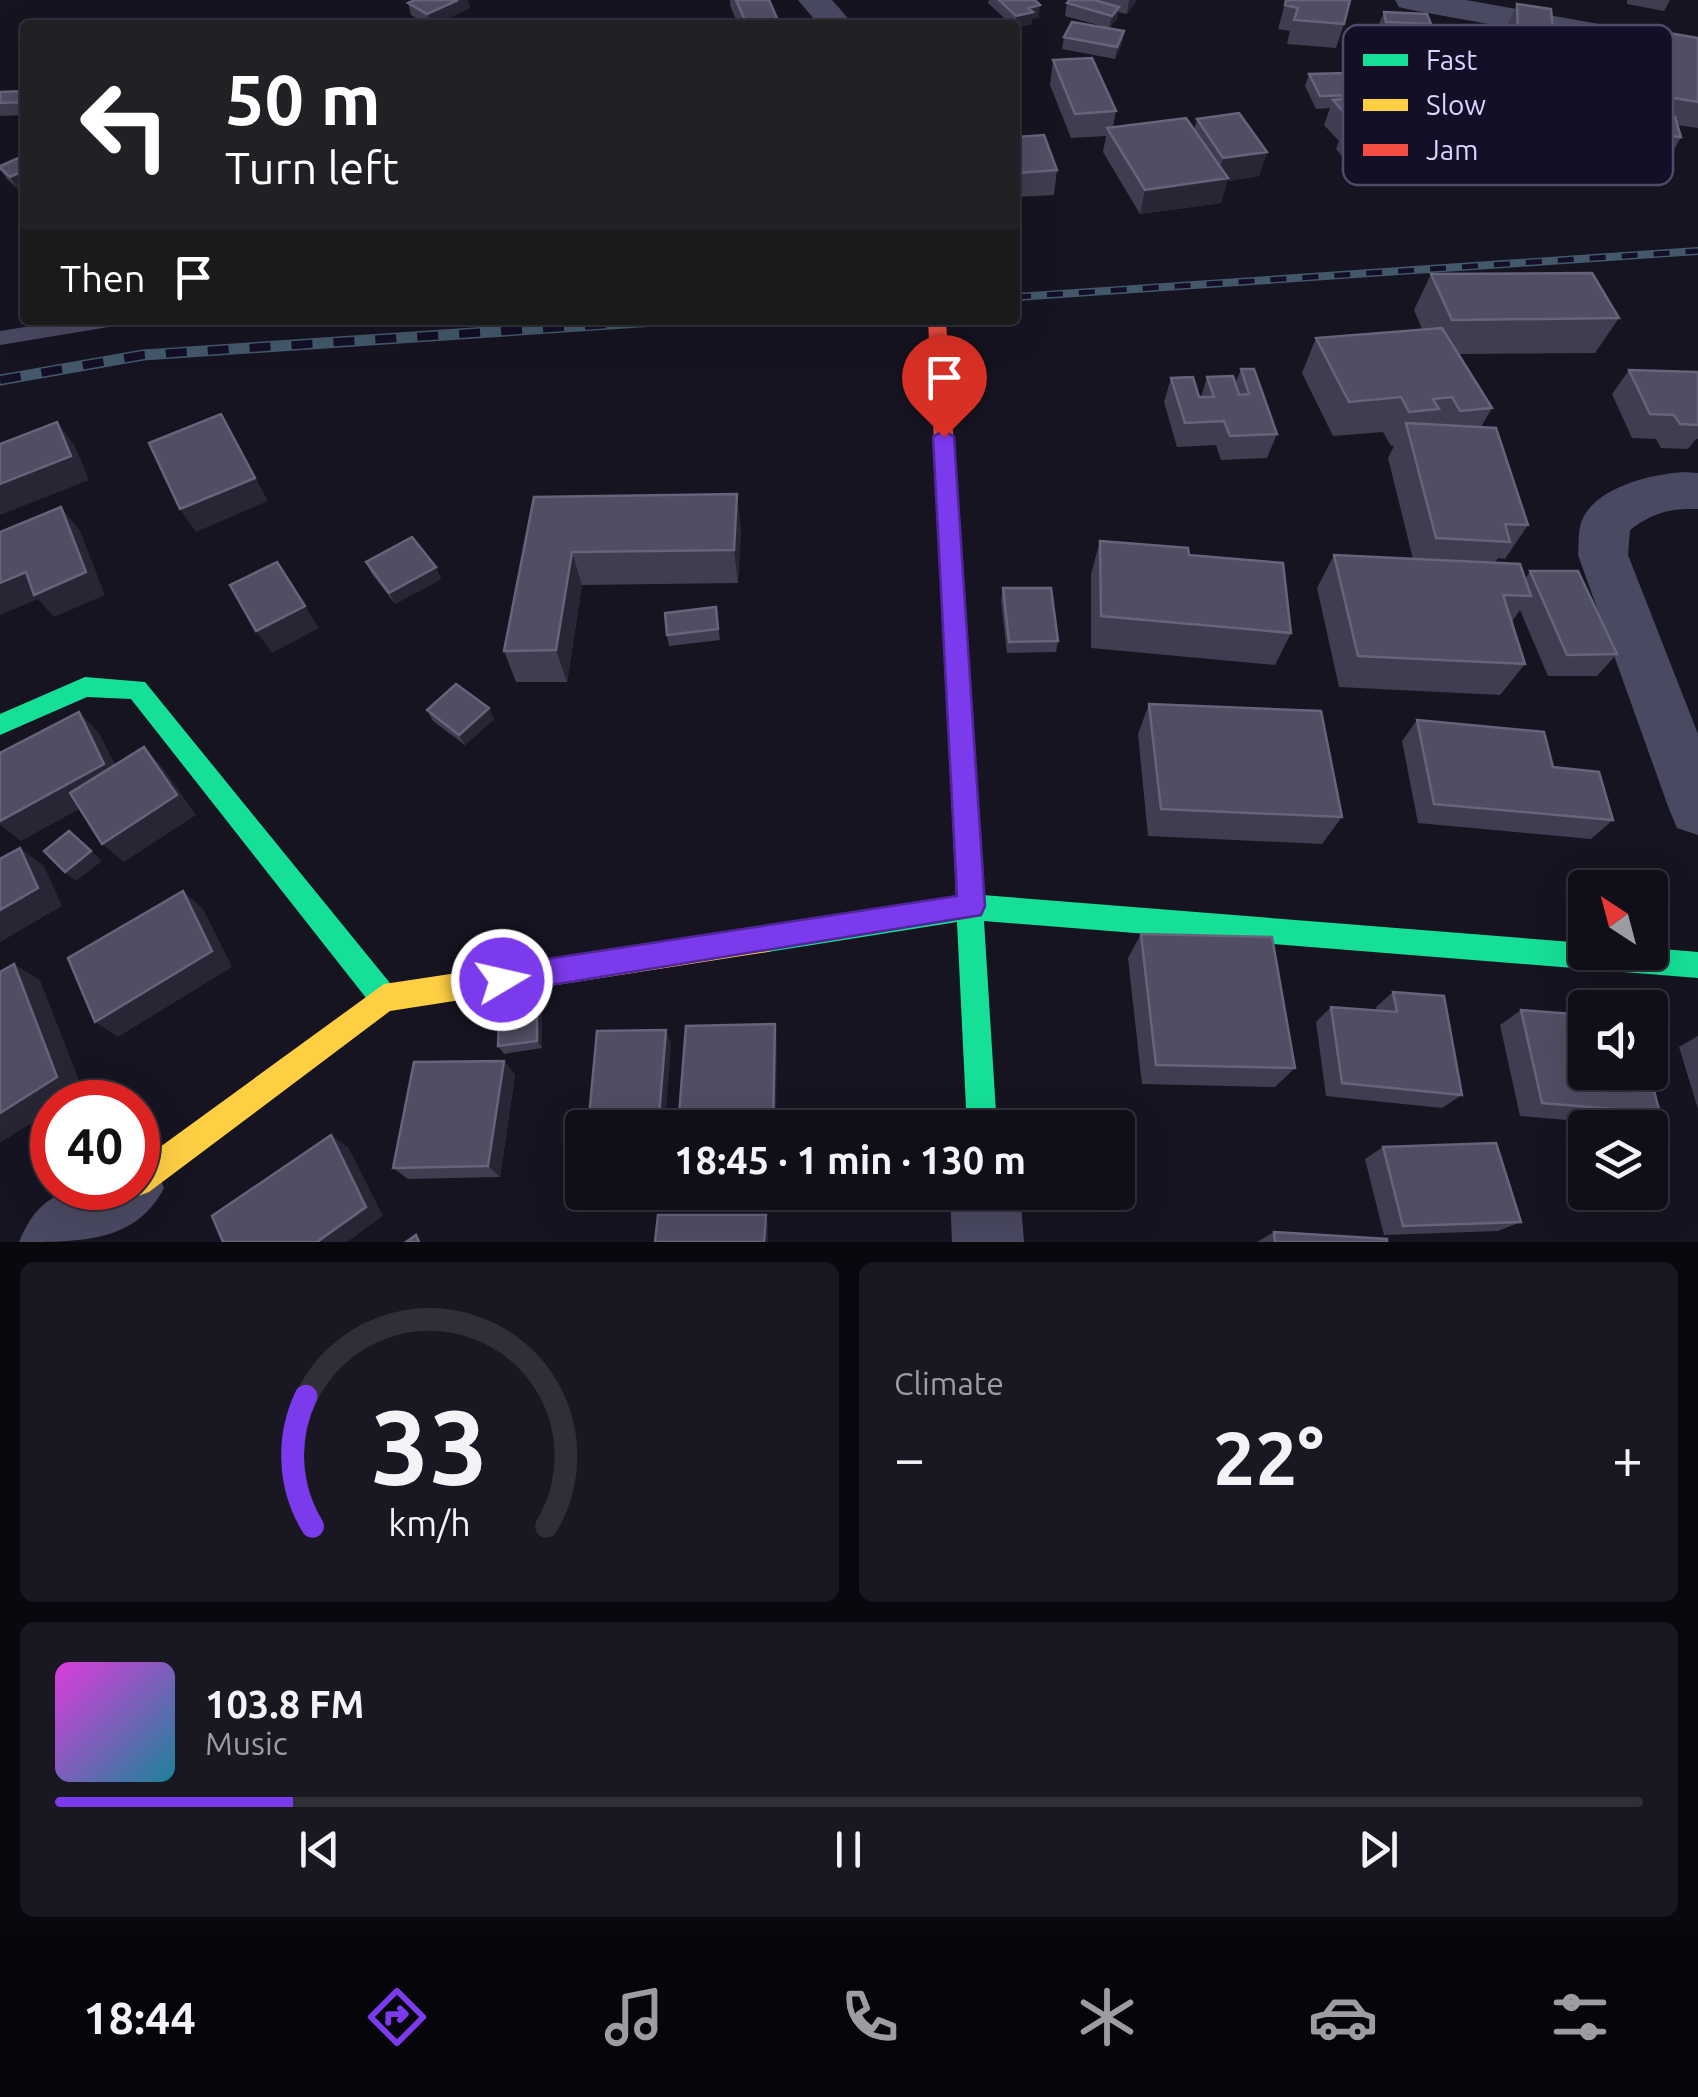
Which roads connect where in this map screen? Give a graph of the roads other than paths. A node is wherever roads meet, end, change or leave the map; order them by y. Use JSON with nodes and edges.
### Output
{"nodes":[{"id":1,"x":814,"y":0,"type":"edge"},
{"id":2,"x":1410,"y":0,"type":"edge"},
{"id":3,"x":832,"y":20,"type":"edge"},
{"id":4,"x":1548,"y":25,"type":"edge"},
{"id":5,"x":1673,"y":47,"type":"edge"},
{"id":6,"x":1698,"y":52,"type":"edge"},
{"id":7,"x":78,"y":325,"type":"edge"},
{"id":8,"x":936,"y":325,"type":"edge"},
{"id":9,"x":0,"y":338,"type":"edge"},
{"id":10,"x":1698,"y":490,"type":"edge"},
{"id":11,"x":0,"y":725,"type":"edge"},
{"id":12,"x":1698,"y":809,"type":"edge"},
{"id":13,"x":971,"y":906,"type":"junction"},
{"id":14,"x":1698,"y":965,"type":"edge"},
{"id":15,"x":384,"y":998,"type":"junction"},
{"id":16,"x":981,"y":1110,"type":"edge"},
{"id":17,"x":160,"y":1165,"type":"edge"},
{"id":18,"x":98,"y":1210,"type":"edge"},
{"id":19,"x":987,"y":1210,"type":"edge"},
{"id":20,"x":55,"y":1242,"type":"edge"},
{"id":21,"x":988,"y":1242,"type":"edge"}],
"edges":[{"from":1,"to":3,"type":"street"},
{"from":2,"to":4,"type":"street"},
{"from":5,"to":6,"type":"street"},
{"from":7,"to":9,"type":"lane"},
{"from":8,"to":13,"type":"street"},
{"from":10,"to":12,"type":"street"},
{"from":11,"to":15,"type":"street"},
{"from":13,"to":14,"type":"street"},
{"from":13,"to":15,"type":"street"},
{"from":13,"to":16,"type":"street"},
{"from":15,"to":17,"type":"street"},
{"from":18,"to":20,"type":"street"},
{"from":19,"to":21,"type":"street"}]}
